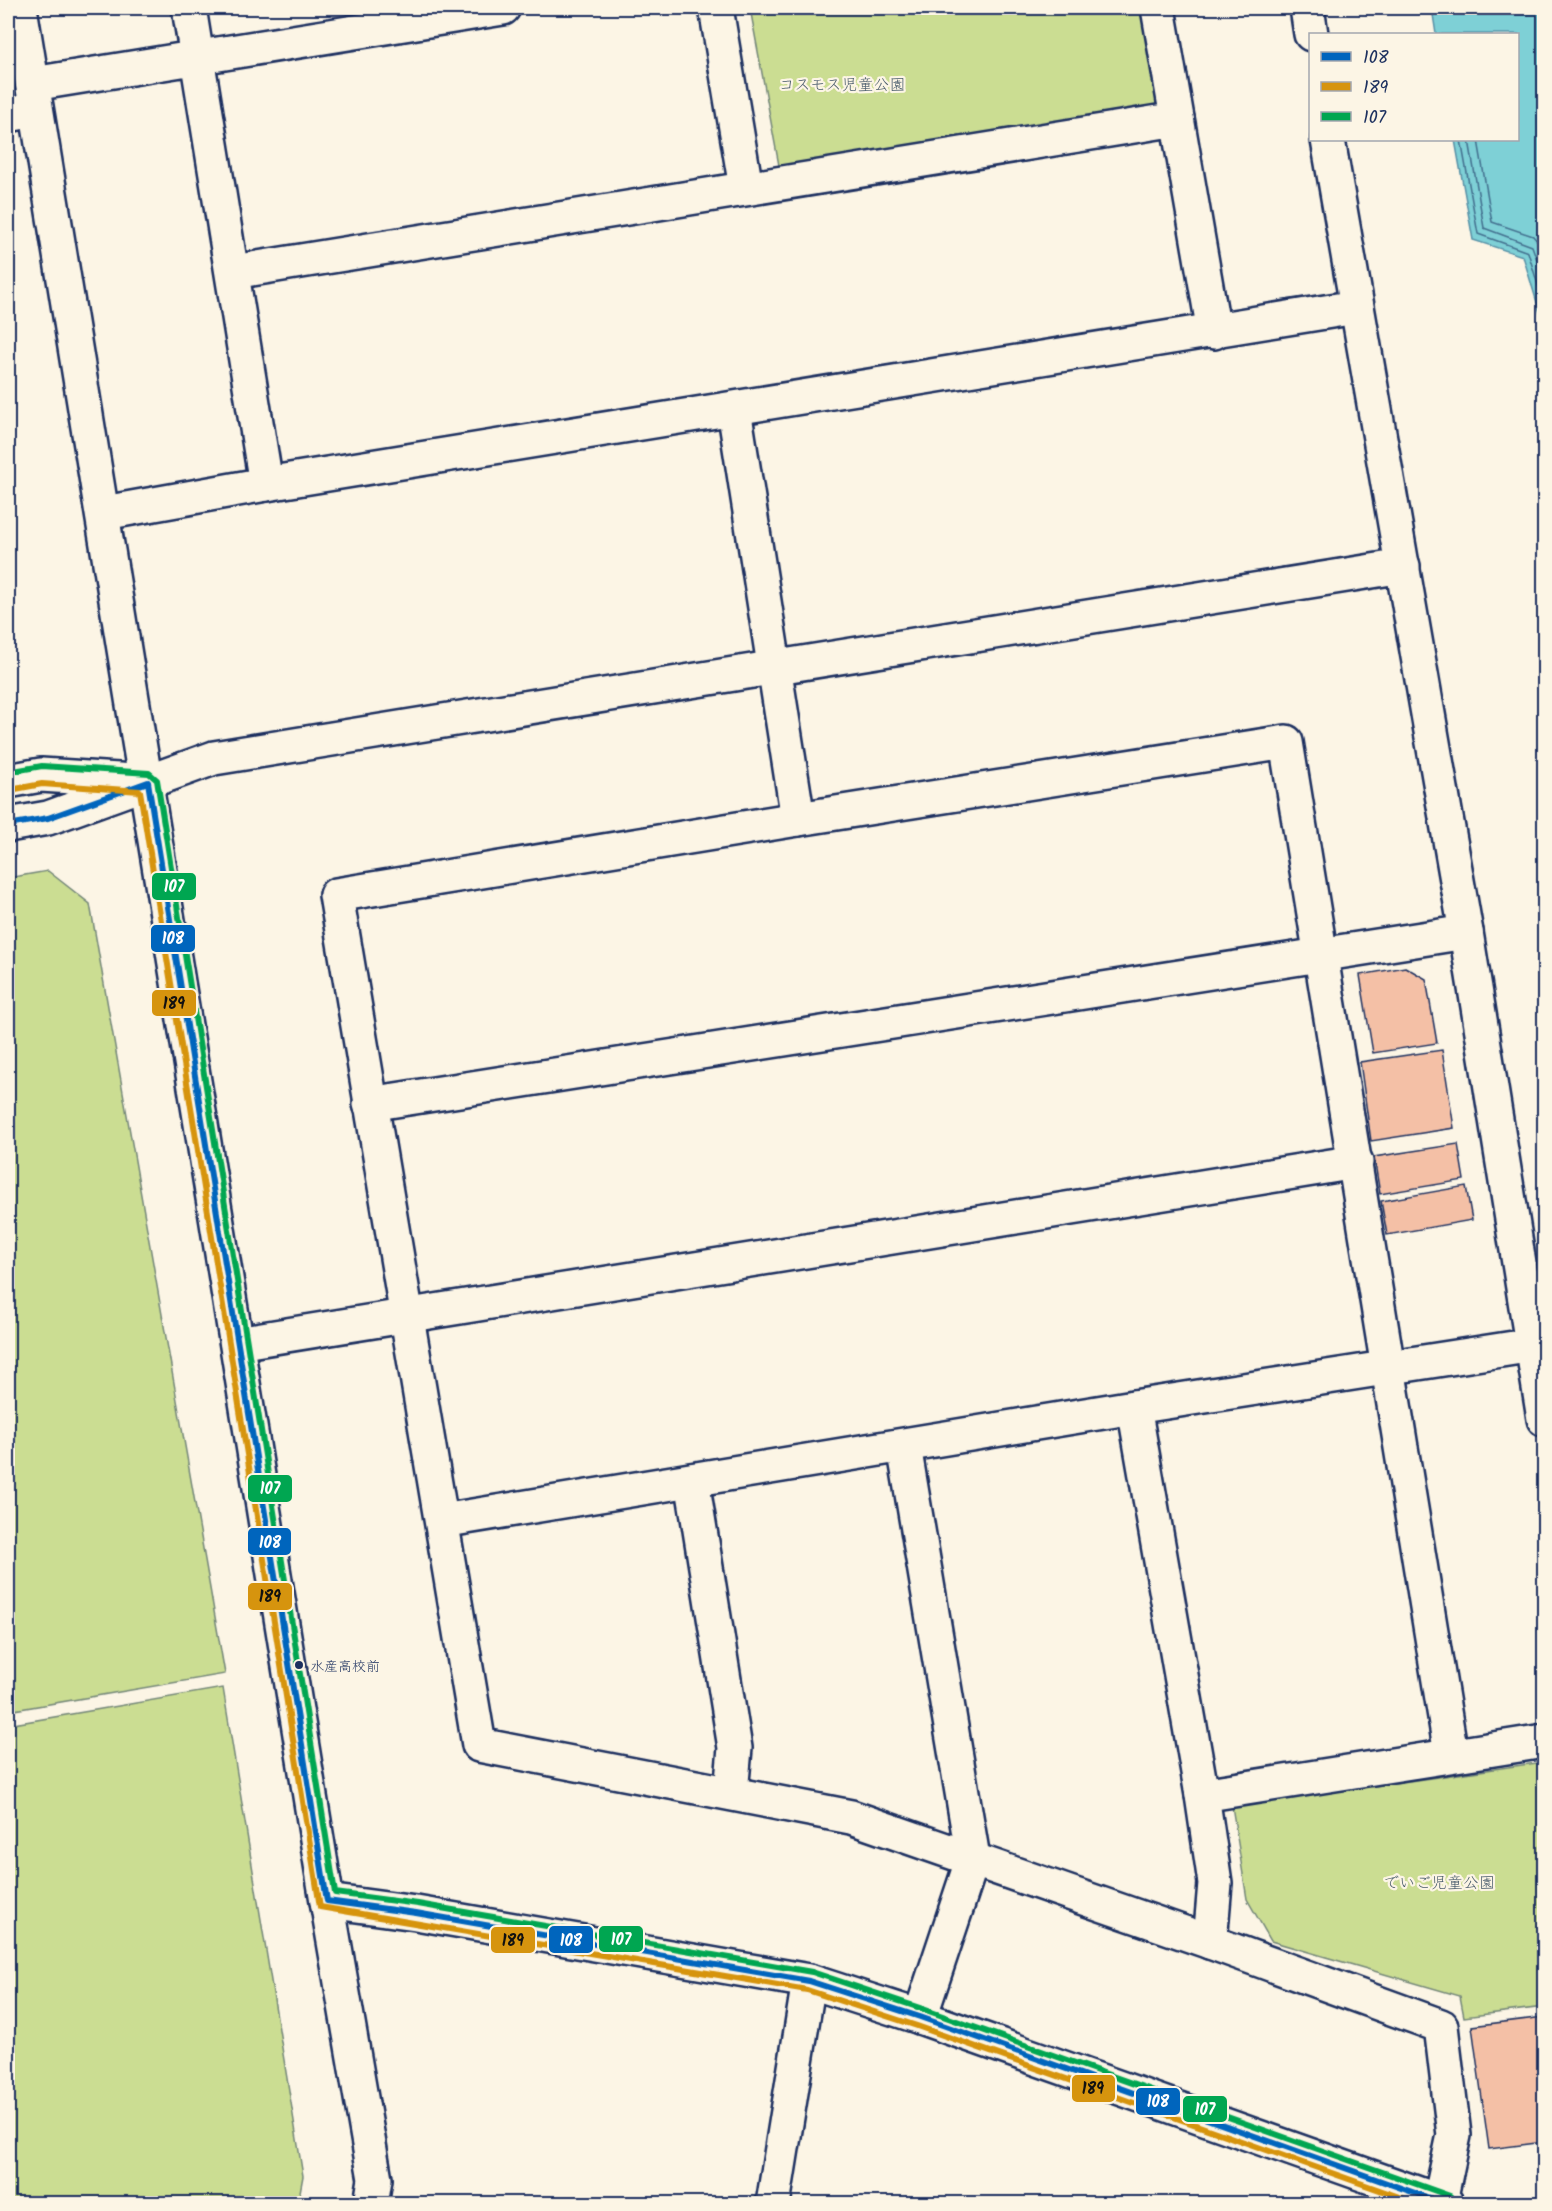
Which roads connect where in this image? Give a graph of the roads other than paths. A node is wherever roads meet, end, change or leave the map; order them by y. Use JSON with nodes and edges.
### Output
{"nodes":[{"id":1,"x":20,"y":8,"type":"edge"},
{"id":2,"x":189,"y":8,"type":"edge"},
{"id":3,"x":503,"y":8,"type":"edge"},
{"id":4,"x":716,"y":8,"type":"edge"},
{"id":5,"x":1158,"y":8,"type":"edge"},
{"id":6,"x":1307,"y":8,"type":"edge"},
{"id":7,"x":1311,"y":33,"type":"edge"},
{"id":8,"x":196,"y":58,"type":"junction"},
{"id":9,"x":25,"y":103,"type":"edge"},
{"id":10,"x":1177,"y":119,"type":"junction"},
{"id":11,"x":1328,"y":141,"type":"edge"},
{"id":12,"x":746,"y":188,"type":"junction"},
{"id":13,"x":233,"y":272,"type":"junction"},
{"id":14,"x":1356,"y":308,"type":"junction"},
{"id":15,"x":1214,"y":332,"type":"junction"},
{"id":16,"x":734,"y":409,"type":"junction"},
{"id":17,"x":266,"y":484,"type":"junction"},
{"id":18,"x":104,"y":513,"type":"junction"},
{"id":19,"x":1402,"y":566,"type":"junction"},
{"id":20,"x":774,"y":666,"type":"junction"},
{"id":21,"x":8,"y":781,"type":"edge"},
{"id":22,"x":148,"y":782,"type":"junction"},
{"id":23,"x":798,"y":819,"type":"junction"},
{"id":24,"x":8,"y":825,"type":"edge"},
{"id":25,"x":1466,"y":932,"type":"junction"},
{"id":26,"x":1321,"y":955,"type":"junction"},
{"id":27,"x":370,"y":1104,"type":"junction"},
{"id":28,"x":1356,"y":1162,"type":"junction"},
{"id":29,"x":407,"y":1316,"type":"junction"},
{"id":30,"x":237,"y":1343,"type":"junction"},
{"id":31,"x":1533,"y":1346,"type":"junction"},
{"id":32,"x":1389,"y":1368,"type":"junction"},
{"id":33,"x":1134,"y":1407,"type":"junction"},
{"id":34,"x":1545,"y":1419,"type":"edge"},
{"id":35,"x":904,"y":1446,"type":"junction"},
{"id":36,"x":692,"y":1480,"type":"junction"},
{"id":37,"x":442,"y":1521,"type":"junction"},
{"id":38,"x":1545,"y":1741,"type":"edge"},
{"id":39,"x":1451,"y":1754,"type":"junction"},
{"id":40,"x":731,"y":1793,"type":"junction"},
{"id":41,"x":1202,"y":1794,"type":"junction"},
{"id":42,"x":973,"y":1858,"type":"junction"},
{"id":43,"x":327,"y":1901,"type":"junction"},
{"id":44,"x":1210,"y":1942,"type":"junction"},
{"id":45,"x":810,"y":1981,"type":"junction"},
{"id":46,"x":920,"y":2017,"type":"junction"},
{"id":47,"x":1390,"y":2194,"type":"edge"},
{"id":48,"x":1443,"y":2203,"type":"edge"},
{"id":49,"x":371,"y":2204,"type":"edge"},
{"id":50,"x":773,"y":2204,"type":"edge"}],
"edges":[{"from":1,"to":9,"type":"street"},
{"from":2,"to":8,"type":"street"},
{"from":3,"to":8,"type":"street"},
{"from":4,"to":12,"type":"street"},
{"from":5,"to":10,"type":"street"},
{"from":6,"to":7,"type":"street"},
{"from":8,"to":9,"type":"street"},
{"from":8,"to":13,"type":"street"},
{"from":9,"to":18,"type":"street"},
{"from":10,"to":12,"type":"street"},
{"from":10,"to":15,"type":"street"},
{"from":11,"to":14,"type":"street"},
{"from":12,"to":13,"type":"street"},
{"from":13,"to":17,"type":"street"},
{"from":14,"to":15,"type":"street"},
{"from":14,"to":19,"type":"street"},
{"from":15,"to":16,"type":"street"},
{"from":16,"to":17,"type":"street"},
{"from":16,"to":20,"type":"street"},
{"from":17,"to":18,"type":"street"},
{"from":18,"to":22,"type":"street"},
{"from":19,"to":20,"type":"street"},
{"from":19,"to":25,"type":"street"},
{"from":20,"to":22,"type":"street"},
{"from":20,"to":23,"type":"street"},
{"from":21,"to":22,"type":"street"},
{"from":22,"to":24,"type":"street"},
{"from":22,"to":30,"type":"street"},
{"from":23,"to":26,"type":"street"},
{"from":23,"to":27,"type":"street"},
{"from":25,"to":26,"type":"street"},
{"from":25,"to":31,"type":"street"},
{"from":26,"to":27,"type":"street"},
{"from":26,"to":28,"type":"street"},
{"from":27,"to":29,"type":"street"},
{"from":28,"to":29,"type":"street"},
{"from":28,"to":32,"type":"street"},
{"from":29,"to":30,"type":"street"},
{"from":29,"to":37,"type":"street"},
{"from":30,"to":43,"type":"street"},
{"from":31,"to":32,"type":"street"},
{"from":31,"to":34,"type":"street"},
{"from":32,"to":33,"type":"street"},
{"from":32,"to":39,"type":"street"},
{"from":33,"to":35,"type":"street"},
{"from":33,"to":41,"type":"street"},
{"from":35,"to":36,"type":"street"},
{"from":35,"to":42,"type":"street"},
{"from":36,"to":37,"type":"street"},
{"from":36,"to":40,"type":"street"},
{"from":37,"to":40,"type":"street"},
{"from":38,"to":39,"type":"street"},
{"from":39,"to":41,"type":"street"},
{"from":40,"to":42,"type":"street"},
{"from":41,"to":44,"type":"street"},
{"from":42,"to":44,"type":"street"},
{"from":42,"to":46,"type":"street"},
{"from":43,"to":45,"type":"street"},
{"from":43,"to":49,"type":"street"},
{"from":44,"to":48,"type":"street"},
{"from":45,"to":46,"type":"street"},
{"from":45,"to":50,"type":"street"},
{"from":46,"to":47,"type":"street"},
{"from":47,"to":48,"type":"street"}]}
